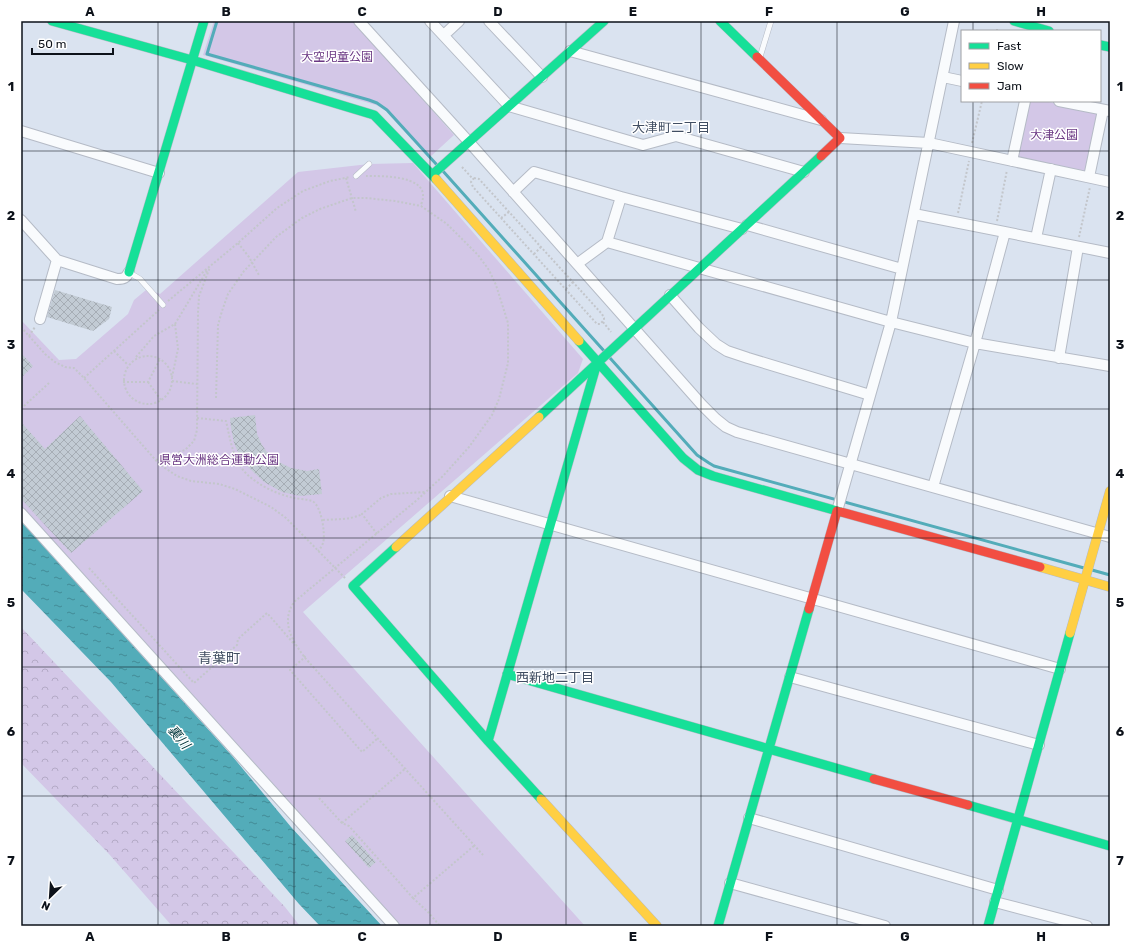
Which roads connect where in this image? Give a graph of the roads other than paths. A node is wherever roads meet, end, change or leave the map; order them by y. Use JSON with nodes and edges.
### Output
{"nodes":[{"id":1,"x":52,"y":21,"type":"edge"},
{"id":2,"x":204,"y":21,"type":"edge"},
{"id":3,"x":359,"y":21,"type":"edge"},
{"id":4,"x":430,"y":21,"type":"edge"},
{"id":5,"x":459,"y":21,"type":"edge"},
{"id":6,"x":489,"y":21,"type":"edge"},
{"id":7,"x":604,"y":21,"type":"edge"},
{"id":8,"x":720,"y":21,"type":"edge"},
{"id":9,"x":771,"y":21,"type":"edge"},
{"id":10,"x":954,"y":21,"type":"edge"},
{"id":11,"x":1014,"y":21,"type":"edge"},
{"id":12,"x":1046,"y":30,"type":"edge"},
{"id":13,"x":444,"y":36,"type":"junction"},
{"id":14,"x":570,"y":51,"type":"junction"},
{"id":15,"x":192,"y":60,"type":"junction"},
{"id":16,"x":760,"y":60,"type":"junction"},
{"id":17,"x":542,"y":77,"type":"junction"},
{"id":18,"x":942,"y":77,"type":"junction"},
{"id":19,"x":961,"y":81,"type":"edge"},
{"id":20,"x":1024,"y":102,"type":"edge"},
{"id":21,"x":1067,"y":102,"type":"edge"},
{"id":22,"x":509,"y":106,"type":"junction"},
{"id":23,"x":1107,"y":111,"type":"edge"},
{"id":24,"x":822,"y":120,"type":"junction"},
{"id":25,"x":21,"y":131,"type":"edge"},
{"id":26,"x":840,"y":138,"type":"junction"},
{"id":27,"x":469,"y":142,"type":"junction"},
{"id":28,"x":929,"y":144,"type":"junction"},
{"id":29,"x":1010,"y":161,"type":"junction"},
{"id":30,"x":369,"y":164,"type":"dead end"},
{"id":31,"x":1051,"y":169,"type":"junction"},
{"id":32,"x":804,"y":172,"type":"junction"},
{"id":33,"x":159,"y":173,"type":"junction"},
{"id":34,"x":432,"y":175,"type":"junction"},
{"id":35,"x":356,"y":176,"type":"road end"},
{"id":36,"x":1091,"y":178,"type":"junction"},
{"id":37,"x":1110,"y":182,"type":"edge"},
{"id":38,"x":513,"y":192,"type":"junction"},
{"id":39,"x":621,"y":197,"type":"junction"},
{"id":40,"x":914,"y":214,"type":"junction"},
{"id":41,"x":21,"y":220,"type":"edge"},
{"id":42,"x":744,"y":227,"type":"junction"},
{"id":43,"x":1000,"y":231,"type":"junction"},
{"id":44,"x":1036,"y":238,"type":"junction"},
{"id":45,"x":607,"y":242,"type":"junction"},
{"id":46,"x":1078,"y":247,"type":"junction"},
{"id":47,"x":1110,"y":253,"type":"edge"},
{"id":48,"x":57,"y":260,"type":"junction"},
{"id":49,"x":577,"y":264,"type":"junction"},
{"id":50,"x":699,"y":268,"type":"junction"},
{"id":51,"x":902,"y":269,"type":"junction"},
{"id":52,"x":129,"y":272,"type":"junction"},
{"id":53,"x":670,"y":295,"type":"junction"},
{"id":54,"x":163,"y":305,"type":"road end"},
{"id":55,"x":40,"y":319,"type":"dead end"},
{"id":56,"x":891,"y":322,"type":"junction"},
{"id":57,"x":634,"y":328,"type":"junction"},
{"id":58,"x":975,"y":343,"type":"junction"},
{"id":59,"x":1058,"y":358,"type":"junction"},
{"id":60,"x":600,"y":360,"type":"junction"},
{"id":61,"x":1110,"y":366,"type":"edge"},
{"id":62,"x":870,"y":395,"type":"junction"},
{"id":63,"x":850,"y":464,"type":"junction"},
{"id":64,"x":933,"y":487,"type":"junction"},
{"id":65,"x":1110,"y":491,"type":"edge"},
{"id":66,"x":450,"y":496,"type":"junction"},
{"id":67,"x":838,"y":508,"type":"junction"},
{"id":68,"x":21,"y":513,"type":"edge"},
{"id":69,"x":551,"y":525,"type":"junction"},
{"id":70,"x":1098,"y":533,"type":"junction"},
{"id":71,"x":1110,"y":537,"type":"edge"},
{"id":72,"x":1086,"y":577,"type":"junction"},
{"id":73,"x":1110,"y":587,"type":"edge"},
{"id":74,"x":812,"y":599,"type":"junction"},
{"id":75,"x":1060,"y":670,"type":"junction"},
{"id":76,"x":507,"y":674,"type":"junction"},
{"id":77,"x":790,"y":677,"type":"junction"},
{"id":78,"x":488,"y":741,"type":"junction"},
{"id":79,"x":1039,"y":745,"type":"junction"},
{"id":80,"x":768,"y":749,"type":"junction"},
{"id":81,"x":749,"y":818,"type":"junction"},
{"id":82,"x":1018,"y":820,"type":"junction"},
{"id":83,"x":1110,"y":846,"type":"edge"},
{"id":84,"x":730,"y":883,"type":"junction"},
{"id":85,"x":998,"y":890,"type":"junction"},
{"id":86,"x":995,"y":902,"type":"junction"},
{"id":87,"x":394,"y":926,"type":"edge"},
{"id":88,"x":657,"y":926,"type":"edge"},
{"id":89,"x":718,"y":926,"type":"edge"},
{"id":90,"x":885,"y":926,"type":"edge"},
{"id":91,"x":988,"y":926,"type":"edge"},
{"id":92,"x":1086,"y":926,"type":"edge"}],
"edges":[{"from":1,"to":15,"type":"street"},
{"from":2,"to":15,"type":"street"},
{"from":3,"to":27,"type":"street"},
{"from":4,"to":13,"type":"street"},
{"from":5,"to":13,"type":"street"},
{"from":6,"to":17,"type":"street"},
{"from":7,"to":14,"type":"street"},
{"from":8,"to":16,"type":"street"},
{"from":9,"to":16,"type":"lane"},
{"from":10,"to":18,"type":"street"},
{"from":11,"to":12,"type":"street"},
{"from":13,"to":22,"type":"street"},
{"from":14,"to":17,"type":"street"},
{"from":14,"to":24,"type":"street"},
{"from":15,"to":33,"type":"street"},
{"from":15,"to":34,"type":"street"},
{"from":16,"to":24,"type":"street"},
{"from":17,"to":22,"type":"street"},
{"from":18,"to":19,"type":"street"},
{"from":18,"to":28,"type":"street"},
{"from":20,"to":29,"type":"street"},
{"from":21,"to":23,"type":"street"},
{"from":22,"to":27,"type":"street"},
{"from":22,"to":32,"type":"street"},
{"from":23,"to":36,"type":"street"},
{"from":24,"to":26,"type":"street"},
{"from":25,"to":33,"type":"street"},
{"from":26,"to":28,"type":"street"},
{"from":26,"to":32,"type":"street"},
{"from":27,"to":34,"type":"street"},
{"from":27,"to":38,"type":"street"},
{"from":28,"to":29,"type":"street"},
{"from":28,"to":40,"type":"street"},
{"from":29,"to":31,"type":"street"},
{"from":30,"to":35,"type":"lane"},
{"from":31,"to":36,"type":"street"},
{"from":31,"to":44,"type":"street"},
{"from":32,"to":42,"type":"street"},
{"from":33,"to":52,"type":"street"},
{"from":34,"to":60,"type":"street"},
{"from":36,"to":37,"type":"street"},
{"from":38,"to":39,"type":"street"},
{"from":38,"to":49,"type":"street"},
{"from":39,"to":42,"type":"street"},
{"from":39,"to":45,"type":"street"},
{"from":40,"to":43,"type":"street"},
{"from":40,"to":51,"type":"street"},
{"from":41,"to":48,"type":"street"},
{"from":42,"to":50,"type":"street"},
{"from":42,"to":51,"type":"street"},
{"from":43,"to":44,"type":"street"},
{"from":43,"to":58,"type":"street"},
{"from":44,"to":46,"type":"street"},
{"from":45,"to":49,"type":"street"},
{"from":45,"to":50,"type":"street"},
{"from":46,"to":47,"type":"street"},
{"from":46,"to":59,"type":"street"},
{"from":48,"to":52,"type":"street"},
{"from":48,"to":55,"type":"street"},
{"from":49,"to":57,"type":"street"},
{"from":50,"to":53,"type":"street"},
{"from":50,"to":56,"type":"street"},
{"from":51,"to":56,"type":"street"},
{"from":52,"to":54,"type":"lane"},
{"from":53,"to":57,"type":"street"},
{"from":53,"to":62,"type":"street"},
{"from":56,"to":58,"type":"street"},
{"from":56,"to":62,"type":"street"},
{"from":57,"to":60,"type":"street"},
{"from":57,"to":63,"type":"street"},
{"from":58,"to":59,"type":"street"},
{"from":58,"to":64,"type":"street"},
{"from":59,"to":61,"type":"street"},
{"from":60,"to":66,"type":"street"},
{"from":60,"to":67,"type":"street"},
{"from":60,"to":69,"type":"street"},
{"from":62,"to":63,"type":"street"},
{"from":63,"to":64,"type":"street"},
{"from":63,"to":67,"type":"street"},
{"from":64,"to":70,"type":"street"},
{"from":65,"to":70,"type":"street"},
{"from":66,"to":69,"type":"street"},
{"from":66,"to":78,"type":"street"},
{"from":67,"to":72,"type":"street"},
{"from":67,"to":74,"type":"street"},
{"from":68,"to":87,"type":"street"},
{"from":69,"to":74,"type":"street"},
{"from":69,"to":76,"type":"street"},
{"from":70,"to":71,"type":"street"},
{"from":70,"to":72,"type":"street"},
{"from":72,"to":73,"type":"street"},
{"from":72,"to":75,"type":"street"},
{"from":74,"to":75,"type":"street"},
{"from":74,"to":77,"type":"street"},
{"from":75,"to":79,"type":"street"},
{"from":76,"to":78,"type":"street"},
{"from":76,"to":80,"type":"street"},
{"from":77,"to":79,"type":"street"},
{"from":77,"to":80,"type":"street"},
{"from":78,"to":88,"type":"street"},
{"from":79,"to":82,"type":"street"},
{"from":80,"to":81,"type":"street"},
{"from":80,"to":82,"type":"street"},
{"from":81,"to":84,"type":"street"},
{"from":81,"to":85,"type":"street"},
{"from":82,"to":83,"type":"street"},
{"from":82,"to":85,"type":"street"},
{"from":84,"to":89,"type":"street"},
{"from":84,"to":90,"type":"street"},
{"from":85,"to":86,"type":"street"},
{"from":86,"to":91,"type":"street"},
{"from":86,"to":92,"type":"street"}]}
